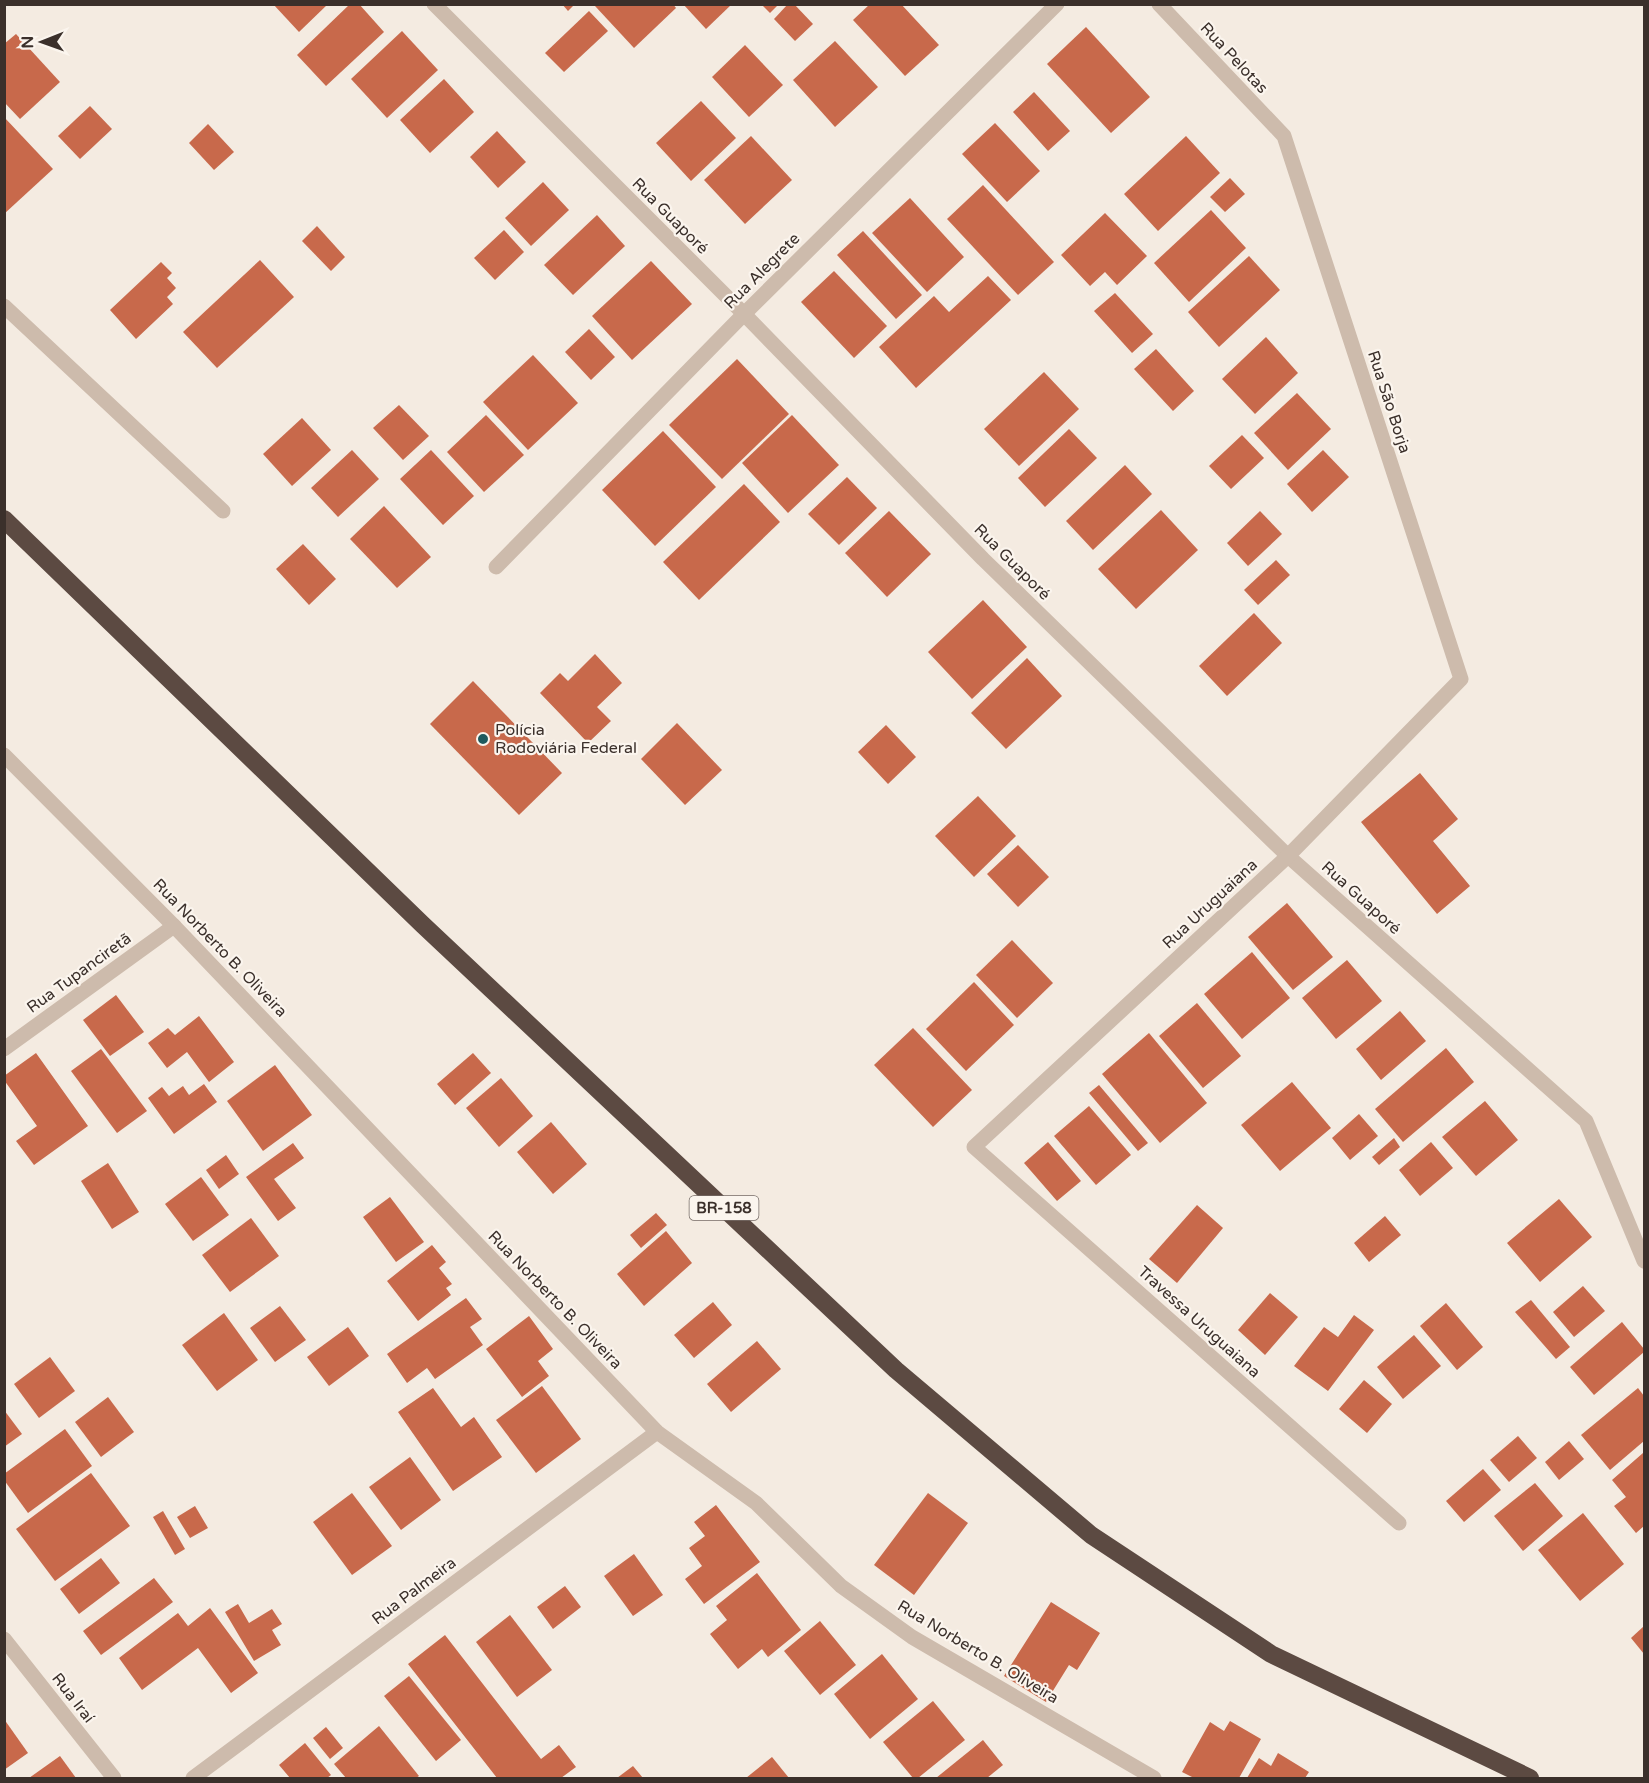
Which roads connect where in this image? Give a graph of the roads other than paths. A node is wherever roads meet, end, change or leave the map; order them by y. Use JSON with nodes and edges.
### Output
{"nodes":[{"id":1,"x":434,"y":4,"type":"edge"},
{"id":2,"x":1057,"y":4,"type":"edge"},
{"id":3,"x":1159,"y":4,"type":"edge"},
{"id":4,"x":1284,"y":136,"type":"joint"},
{"id":5,"x":4,"y":306,"type":"edge"},
{"id":6,"x":744,"y":314,"type":"junction"},
{"id":7,"x":223,"y":511,"type":"dead end"},
{"id":8,"x":4,"y":519,"type":"edge"},
{"id":9,"x":496,"y":567,"type":"dead end"},
{"id":10,"x":1461,"y":679,"type":"joint"},
{"id":11,"x":4,"y":755,"type":"edge"},
{"id":12,"x":1288,"y":856,"type":"junction"},
{"id":13,"x":174,"y":926,"type":"junction"},
{"id":14,"x":4,"y":1048,"type":"edge"},
{"id":15,"x":974,"y":1147,"type":"joint"},
{"id":16,"x":1644,"y":1261,"type":"edge"},
{"id":17,"x":657,"y":1432,"type":"junction"},
{"id":18,"x":1399,"y":1523,"type":"dead end"},
{"id":19,"x":4,"y":1639,"type":"edge"},
{"id":20,"x":114,"y":1779,"type":"edge"},
{"id":21,"x":193,"y":1779,"type":"edge"},
{"id":22,"x":1154,"y":1779,"type":"edge"},
{"id":23,"x":1530,"y":1779,"type":"edge"}],
"edges":[{"from":1,"to":6,"type":"street","name":"Rua Guaporé"},
{"from":2,"to":6,"type":"street","name":"Rua Alegrete"},
{"from":3,"to":4,"type":"street","name":"Rua Pelotas"},
{"from":4,"to":10,"type":"street","name":"Rua São Borja"},
{"from":5,"to":7,"type":"street"},
{"from":6,"to":9,"type":"street","name":"Rua Alegrete"},
{"from":6,"to":12,"type":"street","name":"Rua Guaporé"},
{"from":8,"to":23,"type":"highway","number":"BR-158"},
{"from":10,"to":12,"type":"street","name":"Rua Uruguaiana"},
{"from":11,"to":13,"type":"street","name":"Rua Norberto B. Oliveira"},
{"from":12,"to":15,"type":"street","name":"Rua Uruguaiana"},
{"from":12,"to":16,"type":"street","name":"Rua Guaporé"},
{"from":13,"to":14,"type":"street","name":"Rua Tupanciretã"},
{"from":13,"to":17,"type":"street","name":"Rua Norberto B. Oliveira"},
{"from":15,"to":18,"type":"street","name":"Travessa Uruguaiana"},
{"from":17,"to":21,"type":"street","name":"Rua Palmeira"},
{"from":17,"to":22,"type":"street","name":"Rua Norberto B. Oliveira"},
{"from":19,"to":20,"type":"street","name":"Rua Iraí"}]}
